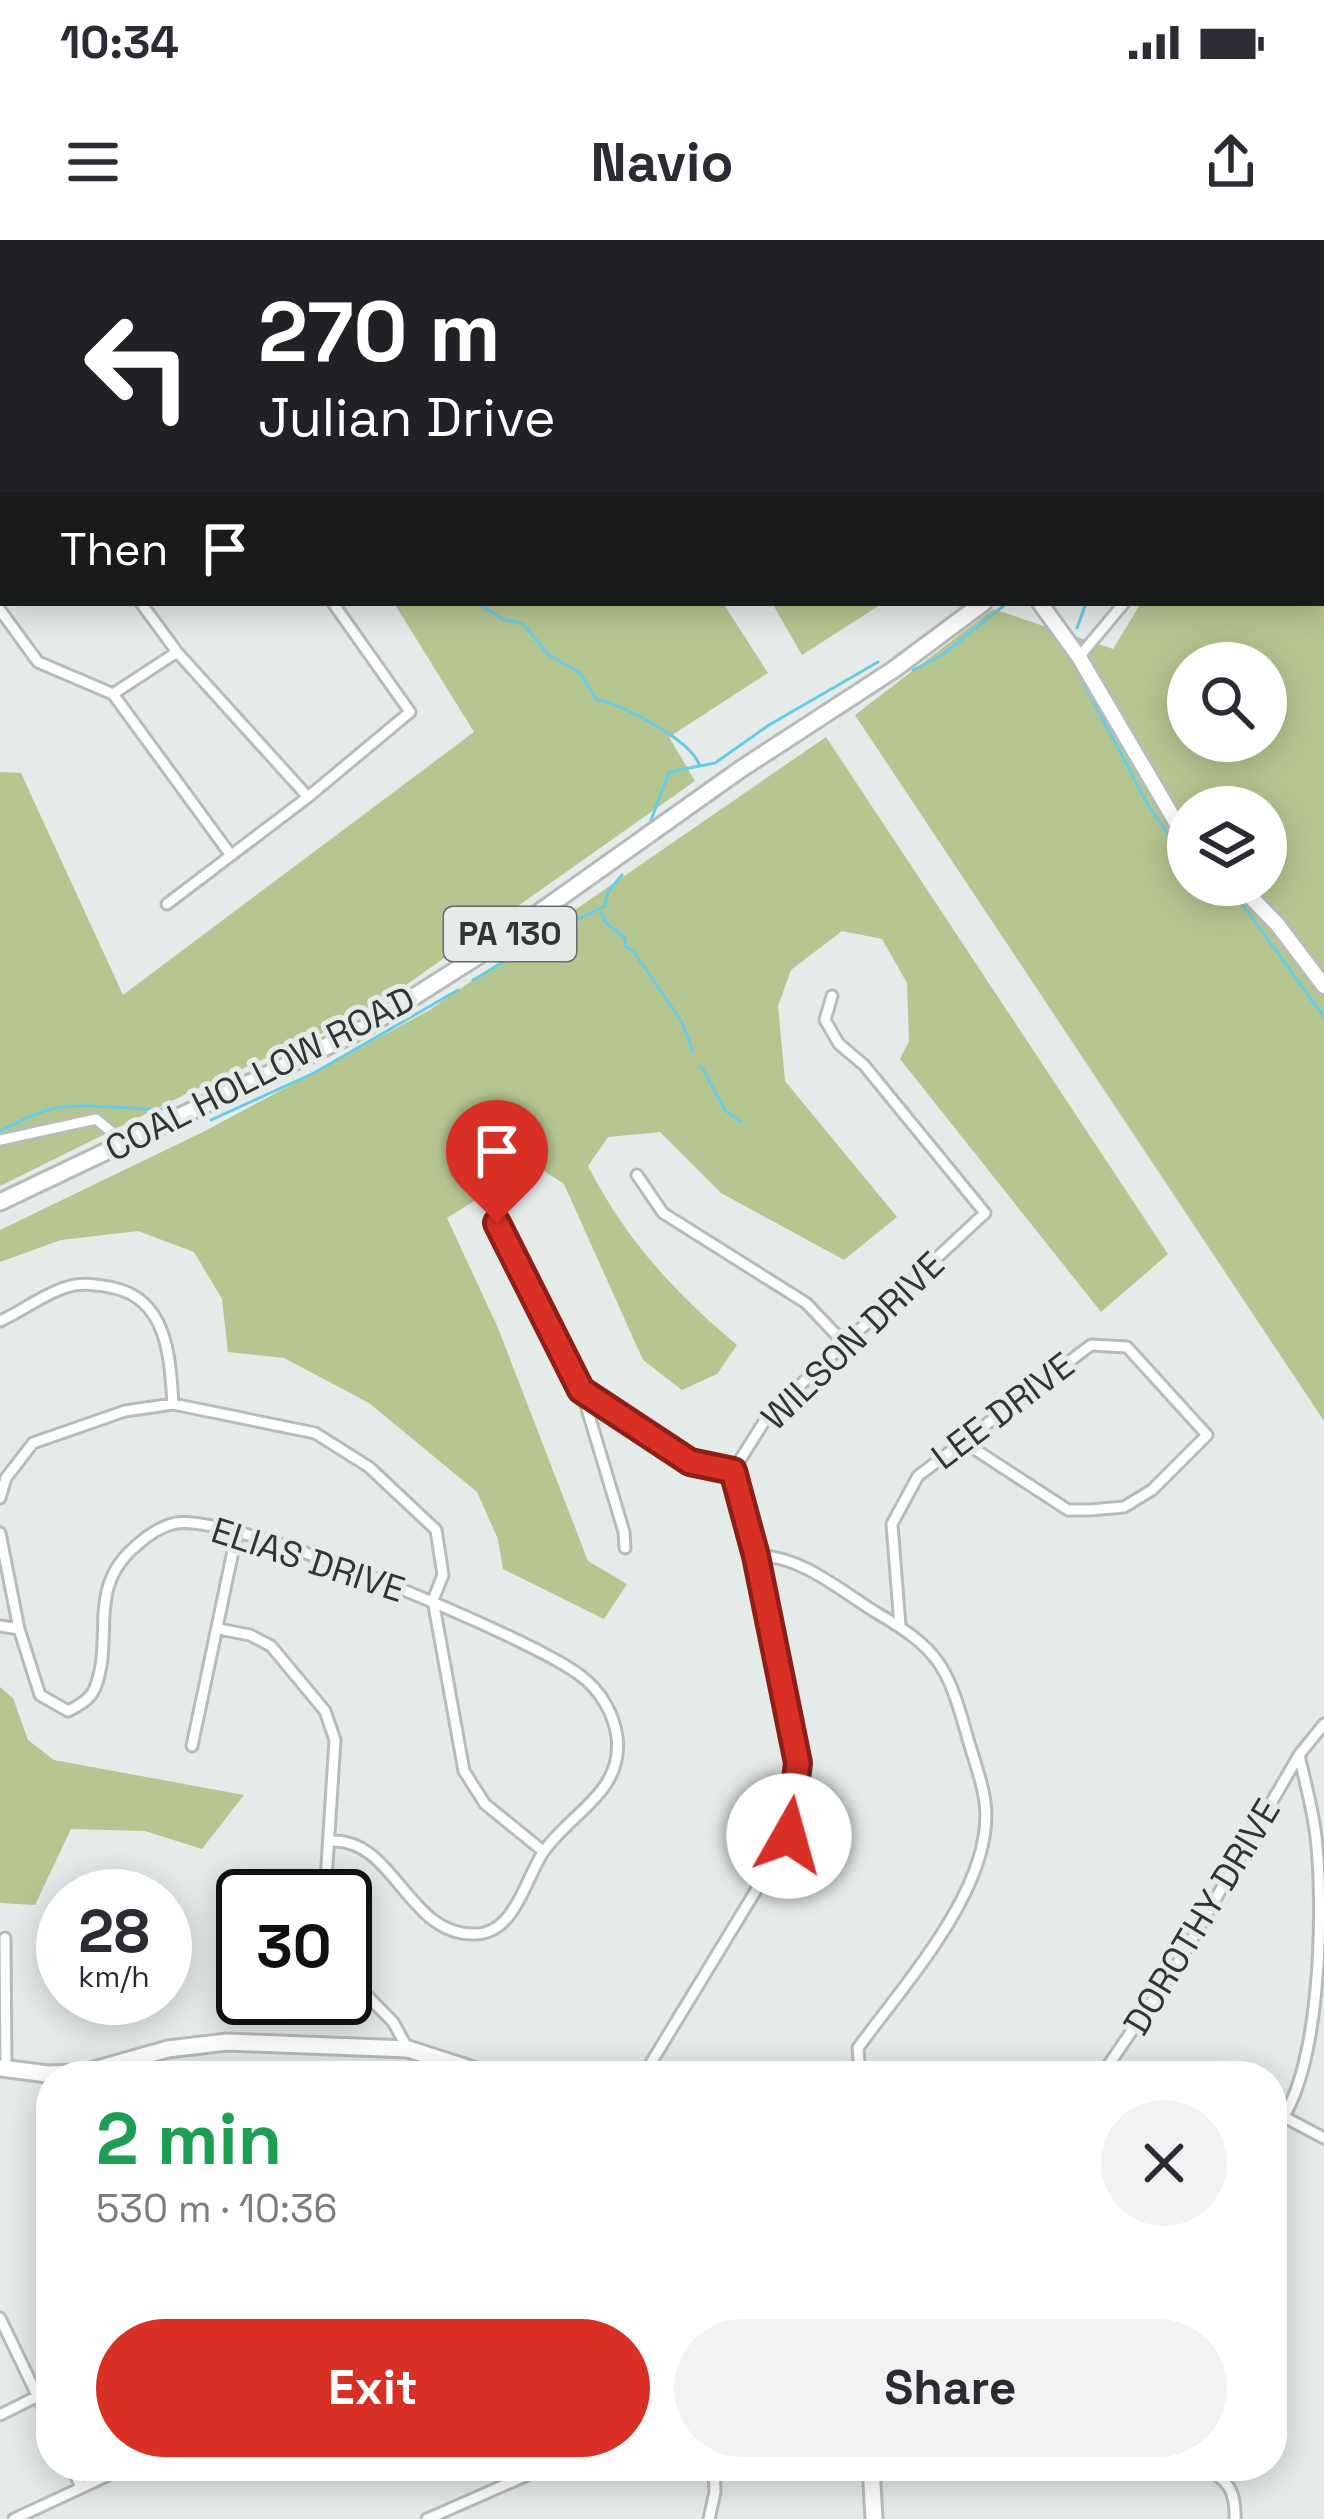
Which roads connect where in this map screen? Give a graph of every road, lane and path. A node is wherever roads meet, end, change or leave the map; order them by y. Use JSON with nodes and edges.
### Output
{"nodes":[{"id":1,"x":143,"y":606,"type":"edge"},
{"id":2,"x":336,"y":606,"type":"edge"},
{"id":3,"x":979,"y":606,"type":"edge"},
{"id":4,"x":1042,"y":606,"type":"edge"},
{"id":5,"x":1122,"y":606,"type":"edge"},
{"id":6,"x":0,"y":610,"type":"edge"},
{"id":7,"x":177,"y":652,"type":"junction"},
{"id":8,"x":1079,"y":657,"type":"junction"},
{"id":9,"x":113,"y":694,"type":"junction"},
{"id":10,"x":308,"y":797,"type":"junction"},
{"id":11,"x":1167,"y":807,"type":"edge"},
{"id":12,"x":230,"y":854,"type":"junction"},
{"id":13,"x":167,"y":904,"type":"dead end"},
{"id":14,"x":1259,"y":906,"type":"edge"},
{"id":15,"x":1324,"y":986,"type":"edge"},
{"id":16,"x":832,"y":997,"type":"dead end"},
{"id":17,"x":0,"y":1140,"type":"edge"},
{"id":18,"x":126,"y":1144,"type":"junction"},
{"id":19,"x":638,"y":1175,"type":"dead end"},
{"id":20,"x":0,"y":1202,"type":"edge"},
{"id":21,"x":497,"y":1223,"type":"dead end"},
{"id":22,"x":0,"y":1321,"type":"edge"},
{"id":23,"x":845,"y":1344,"type":"junction"},
{"id":24,"x":581,"y":1390,"type":"junction"},
{"id":25,"x":173,"y":1404,"type":"junction"},
{"id":26,"x":962,"y":1441,"type":"junction"},
{"id":27,"x":733,"y":1471,"type":"junction"},
{"id":28,"x":0,"y":1498,"type":"edge"},
{"id":29,"x":237,"y":1532,"type":"junction"},
{"id":30,"x":0,"y":1533,"type":"edge"},
{"id":31,"x":625,"y":1548,"type":"dead end"},
{"id":32,"x":756,"y":1556,"type":"junction"},
{"id":33,"x":433,"y":1600,"type":"junction"},
{"id":34,"x":0,"y":1626,"type":"edge"},
{"id":35,"x":900,"y":1626,"type":"junction"},
{"id":36,"x":219,"y":1628,"type":"junction"},
{"id":37,"x":19,"y":1629,"type":"junction"},
{"id":38,"x":1324,"y":1724,"type":"edge"},
{"id":39,"x":192,"y":1746,"type":"dead end"},
{"id":40,"x":1299,"y":1755,"type":"junction"},
{"id":41,"x":332,"y":1841,"type":"junction"},
{"id":42,"x":544,"y":1852,"type":"junction"},
{"id":43,"x":329,"y":1869,"type":"edge"},
{"id":44,"x":5,"y":1938,"type":"dead end"},
{"id":45,"x":372,"y":2000,"type":"edge"},
{"id":46,"x":408,"y":2049,"type":"junction"},
{"id":47,"x":126,"y":2061,"type":"edge"},
{"id":48,"x":445,"y":2061,"type":"edge"},
{"id":49,"x":652,"y":2061,"type":"edge"},
{"id":50,"x":859,"y":2061,"type":"edge"},
{"id":51,"x":1111,"y":2061,"type":"edge"},
{"id":52,"x":3,"y":2068,"type":"edge"},
{"id":53,"x":36,"y":2072,"type":"edge"},
{"id":54,"x":1287,"y":2115,"type":"edge"},
{"id":55,"x":1287,"y":2119,"type":"edge"},
{"id":56,"x":1324,"y":2138,"type":"edge"},
{"id":57,"x":0,"y":2318,"type":"edge"},
{"id":58,"x":36,"y":2392,"type":"edge"},
{"id":59,"x":36,"y":2397,"type":"edge"},
{"id":60,"x":0,"y":2415,"type":"edge"},
{"id":61,"x":78,"y":2481,"type":"edge"},
{"id":62,"x":94,"y":2481,"type":"edge"},
{"id":63,"x":514,"y":2481,"type":"edge"},
{"id":64,"x":715,"y":2481,"type":"edge"},
{"id":65,"x":872,"y":2481,"type":"edge"},
{"id":66,"x":1227,"y":2481,"type":"edge"},
{"id":67,"x":81,"y":2487,"type":"junction"},
{"id":68,"x":14,"y":2519,"type":"edge"},
{"id":69,"x":428,"y":2519,"type":"edge"},
{"id":70,"x":710,"y":2519,"type":"edge"},
{"id":71,"x":874,"y":2519,"type":"edge"},
{"id":72,"x":1234,"y":2519,"type":"edge"}],
"edges":[{"from":1,"to":7,"type":"street"},
{"from":2,"to":10,"type":"street"},
{"from":3,"to":18,"type":"main road","name":"COAL HOLLOW ROAD","number":"PA 130"},
{"from":4,"to":8,"type":"street"},
{"from":5,"to":8,"type":"street"},
{"from":6,"to":9,"type":"street"},
{"from":7,"to":9,"type":"street"},
{"from":7,"to":10,"type":"street"},
{"from":8,"to":11,"type":"street"},
{"from":9,"to":12,"type":"street"},
{"from":10,"to":12,"type":"street"},
{"from":12,"to":13,"type":"street"},
{"from":14,"to":15,"type":"street"},
{"from":16,"to":23,"type":"street","name":"WILSON DRIVE"},
{"from":17,"to":18,"type":"street"},
{"from":18,"to":20,"type":"main road","name":"COAL HOLLOW ROAD","number":"PA 130"},
{"from":19,"to":23,"type":"street"},
{"from":21,"to":24,"type":"street"},
{"from":22,"to":25,"type":"street"},
{"from":23,"to":27,"type":"street","name":"WILSON DRIVE"},
{"from":24,"to":27,"type":"street"},
{"from":24,"to":31,"type":"street"},
{"from":25,"to":28,"type":"street","name":"ELIAS DRIVE"},
{"from":25,"to":33,"type":"street","name":"ELIAS DRIVE"},
{"from":26,"to":26,"type":"street","name":"LEE DRIVE"},
{"from":26,"to":35,"type":"street","name":"LEE DRIVE"},
{"from":27,"to":32,"type":"street"},
{"from":29,"to":33,"type":"street","name":"ELIAS DRIVE"},
{"from":29,"to":36,"type":"street"},
{"from":29,"to":37,"type":"street","name":"ELIAS DRIVE"},
{"from":30,"to":37,"type":"street","name":"ELIAS DRIVE"},
{"from":32,"to":35,"type":"street"},
{"from":32,"to":49,"type":"street"},
{"from":33,"to":42,"type":"street"},
{"from":33,"to":42,"type":"street"},
{"from":34,"to":37,"type":"street"},
{"from":35,"to":50,"type":"street"},
{"from":36,"to":39,"type":"street"},
{"from":36,"to":41,"type":"street"},
{"from":38,"to":40,"type":"street","name":"DOROTHY DRIVE"},
{"from":40,"to":51,"type":"street","name":"DOROTHY DRIVE"},
{"from":40,"to":54,"type":"street"},
{"from":41,"to":42,"type":"street"},
{"from":41,"to":43,"type":"street"},
{"from":44,"to":52,"type":"street"},
{"from":45,"to":46,"type":"street"},
{"from":46,"to":47,"type":"main road"},
{"from":46,"to":48,"type":"main road"},
{"from":52,"to":53,"type":"main road"},
{"from":55,"to":56,"type":"street"},
{"from":57,"to":58,"type":"street"},
{"from":59,"to":60,"type":"street"},
{"from":61,"to":67,"type":"street"},
{"from":62,"to":67,"type":"street"},
{"from":63,"to":69,"type":"street"},
{"from":64,"to":70,"type":"street"},
{"from":65,"to":71,"type":"main road"},
{"from":66,"to":72,"type":"street"},
{"from":67,"to":68,"type":"street"}]}
